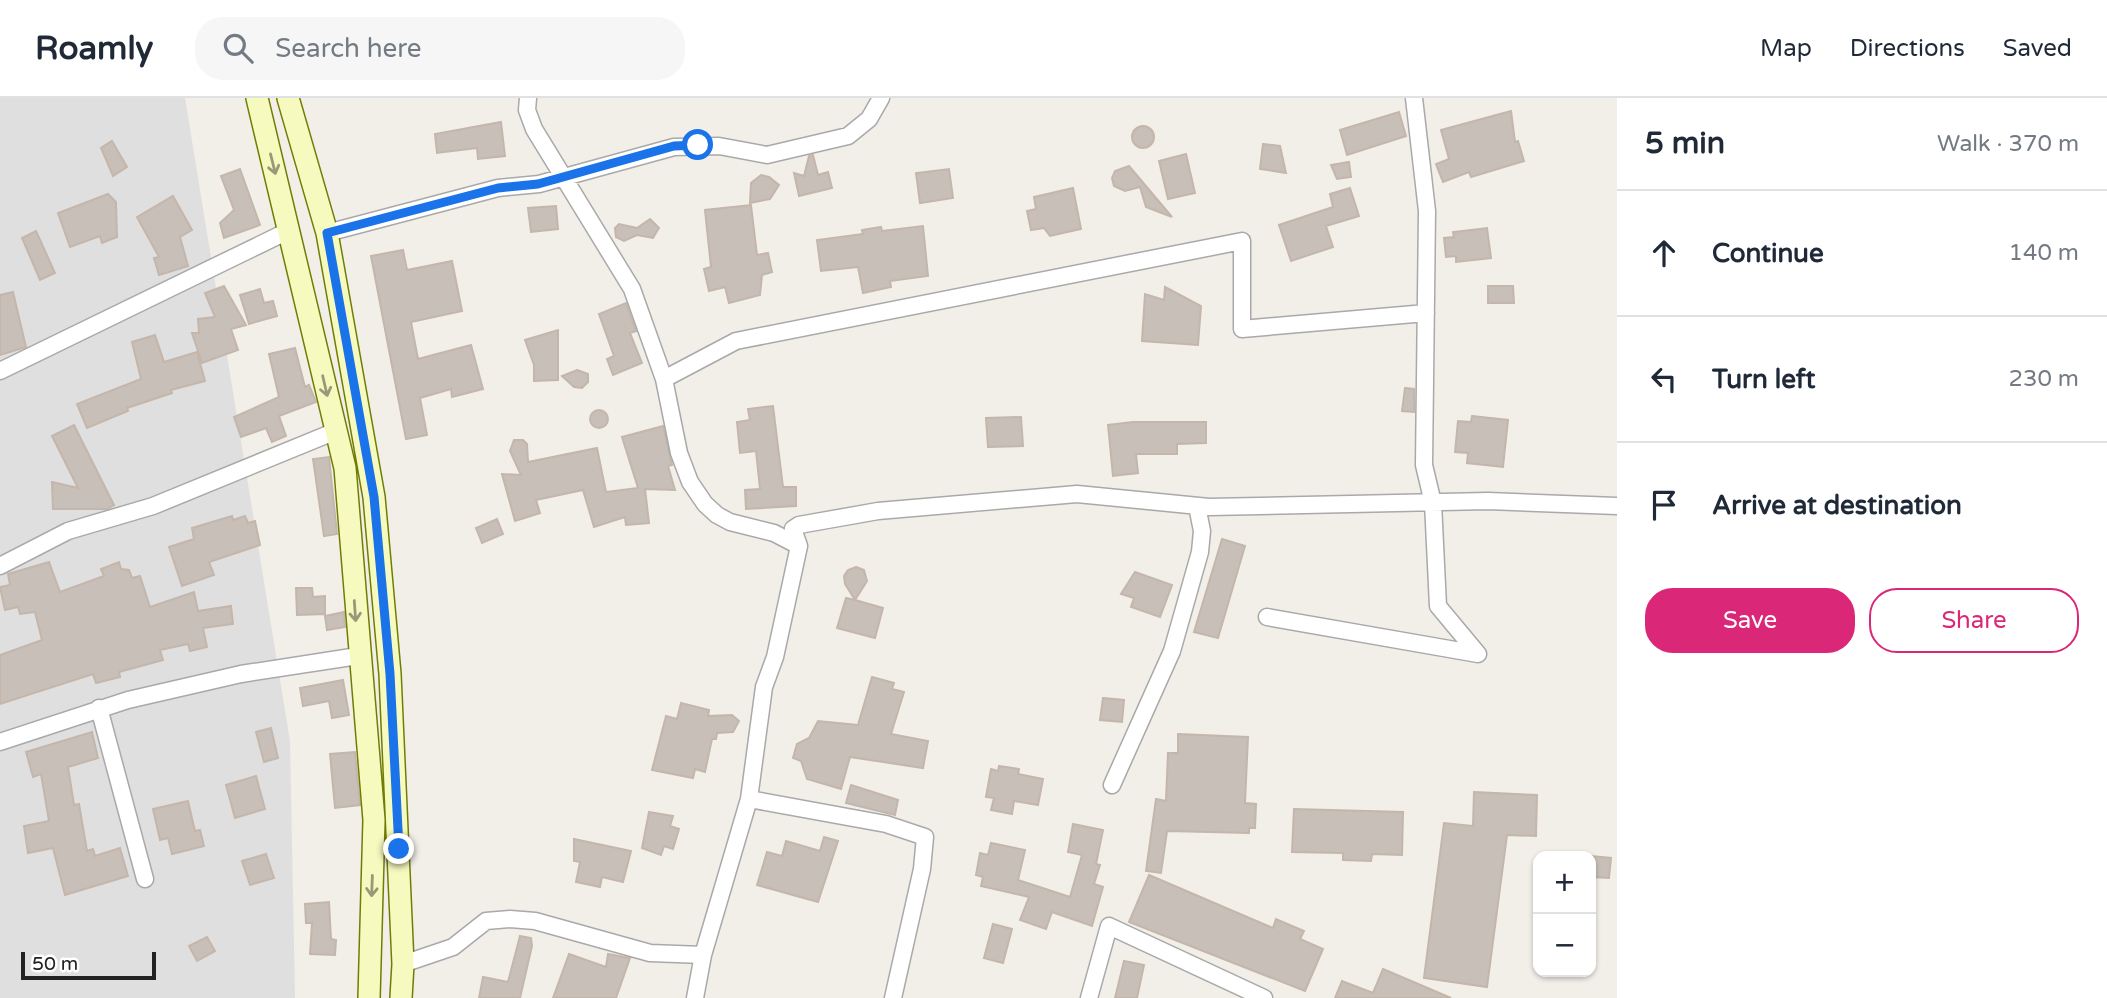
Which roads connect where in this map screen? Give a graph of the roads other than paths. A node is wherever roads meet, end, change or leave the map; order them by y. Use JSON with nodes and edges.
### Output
{"nodes":[{"id":1,"x":257,"y":98,"type":"edge"},
{"id":2,"x":288,"y":98,"type":"edge"},
{"id":3,"x":528,"y":98,"type":"edge"},
{"id":4,"x":881,"y":98,"type":"edge"},
{"id":5,"x":1414,"y":98,"type":"edge"},
{"id":6,"x":562,"y":177,"type":"junction"},
{"id":7,"x":290,"y":230,"type":"junction"},
{"id":8,"x":327,"y":233,"type":"junction"},
{"id":9,"x":1426,"y":313,"type":"junction"},
{"id":10,"x":0,"y":372,"type":"edge"},
{"id":11,"x":664,"y":379,"type":"junction"},
{"id":12,"x":336,"y":431,"type":"junction"},
{"id":13,"x":1433,"y":503,"type":"junction"},
{"id":14,"x":1197,"y":506,"type":"junction"},
{"id":15,"x":1617,"y":506,"type":"edge"},
{"id":16,"x":793,"y":529,"type":"junction"},
{"id":17,"x":774,"y":533,"type":"junction"},
{"id":18,"x":799,"y":546,"type":"junction"},
{"id":19,"x":0,"y":566,"type":"edge"},
{"id":20,"x":1267,"y":617,"type":"dead end"},
{"id":21,"x":358,"y":656,"type":"junction"},
{"id":22,"x":99,"y":708,"type":"junction"},
{"id":23,"x":0,"y":742,"type":"edge"},
{"id":24,"x":1112,"y":785,"type":"dead end"},
{"id":25,"x":750,"y":799,"type":"junction"},
{"id":26,"x":145,"y":879,"type":"dead end"},
{"id":27,"x":703,"y":955,"type":"junction"},
{"id":28,"x":403,"y":964,"type":"junction"},
{"id":29,"x":369,"y":998,"type":"edge"},
{"id":30,"x":401,"y":998,"type":"edge"},
{"id":31,"x":695,"y":998,"type":"edge"},
{"id":32,"x":893,"y":998,"type":"edge"},
{"id":33,"x":1088,"y":998,"type":"edge"},
{"id":34,"x":1264,"y":998,"type":"edge"}],
"edges":[{"from":1,"to":7,"type":"street","one_way":true},
{"from":2,"to":8,"type":"street"},
{"from":3,"to":6,"type":"street"},
{"from":4,"to":6,"type":"street"},
{"from":5,"to":9,"type":"street"},
{"from":6,"to":8,"type":"street"},
{"from":6,"to":11,"type":"street"},
{"from":7,"to":10,"type":"street"},
{"from":7,"to":12,"type":"street","one_way":true},
{"from":8,"to":28,"type":"street"},
{"from":9,"to":11,"type":"street"},
{"from":9,"to":13,"type":"street"},
{"from":11,"to":17,"type":"street"},
{"from":12,"to":19,"type":"street"},
{"from":12,"to":21,"type":"street","one_way":true},
{"from":13,"to":14,"type":"street"},
{"from":13,"to":15,"type":"street"},
{"from":13,"to":20,"type":"street"},
{"from":14,"to":16,"type":"street"},
{"from":14,"to":24,"type":"street"},
{"from":16,"to":17,"type":"street"},
{"from":16,"to":18,"type":"street"},
{"from":17,"to":18,"type":"street"},
{"from":18,"to":25,"type":"street"},
{"from":21,"to":22,"type":"street"},
{"from":21,"to":29,"type":"street","one_way":true},
{"from":22,"to":23,"type":"street"},
{"from":22,"to":26,"type":"street"},
{"from":25,"to":27,"type":"street"},
{"from":25,"to":32,"type":"street"},
{"from":27,"to":28,"type":"street"},
{"from":27,"to":31,"type":"street"},
{"from":28,"to":30,"type":"street"},
{"from":33,"to":34,"type":"street"}]}
